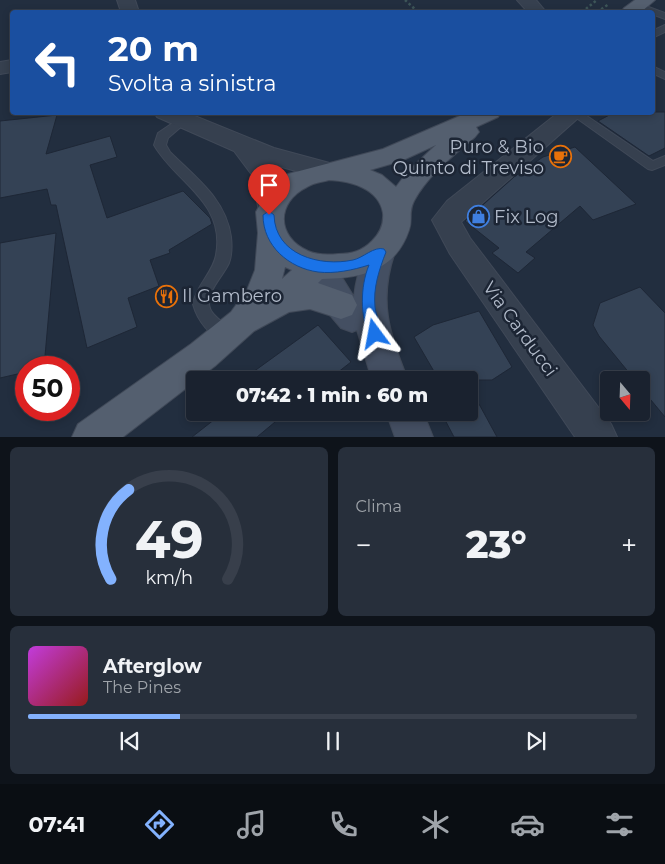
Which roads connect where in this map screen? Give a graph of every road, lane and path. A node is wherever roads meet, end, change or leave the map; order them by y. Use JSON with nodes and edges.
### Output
{"nodes":[{"id":1,"x":405,"y":0,"type":"edge"},
{"id":2,"x":526,"y":0,"type":"edge"},
{"id":3,"x":597,"y":0,"type":"edge"},
{"id":4,"x":614,"y":0,"type":"edge"},
{"id":5,"x":416,"y":10,"type":"edge"},
{"id":6,"x":535,"y":10,"type":"edge"},
{"id":7,"x":584,"y":10,"type":"edge"},
{"id":8,"x":601,"y":10,"type":"edge"},
{"id":9,"x":484,"y":115,"type":"edge"},
{"id":10,"x":485,"y":115,"type":"edge"},
{"id":11,"x":572,"y":115,"type":"edge"},
{"id":12,"x":577,"y":115,"type":"edge"},
{"id":13,"x":177,"y":116,"type":"edge"},
{"id":14,"x":244,"y":147,"type":"junction"},
{"id":15,"x":664,"y":161,"type":"edge"},
{"id":16,"x":333,"y":171,"type":"junction"},
{"id":17,"x":396,"y":211,"type":"junction"},
{"id":18,"x":271,"y":220,"type":"junction"},
{"id":19,"x":380,"y":252,"type":"junction"},
{"id":20,"x":318,"y":267,"type":"junction"},
{"id":21,"x":277,"y":303,"type":"junction"},
{"id":22,"x":341,"y":305,"type":"junction"},
{"id":23,"x":234,"y":329,"type":"junction"},
{"id":24,"x":378,"y":347,"type":"junction"},
{"id":25,"x":387,"y":371,"type":"edge"},
{"id":26,"x":408,"y":421,"type":"edge"},
{"id":27,"x":91,"y":436,"type":"edge"},
{"id":28,"x":414,"y":436,"type":"edge"},
{"id":29,"x":598,"y":436,"type":"edge"}],
"edges":[{"from":1,"to":5,"type":"path"},
{"from":2,"to":6,"type":"street"},
{"from":3,"to":7,"type":"path"},
{"from":4,"to":8,"type":"path"},
{"from":9,"to":16,"type":"main road"},
{"from":10,"to":17,"type":"main road"},
{"from":11,"to":29,"type":"street","name":"Via Carducci"},
{"from":12,"to":15,"type":"lane"},
{"from":13,"to":14,"type":"street"},
{"from":13,"to":23,"type":"lane"},
{"from":14,"to":16,"type":"street"},
{"from":14,"to":18,"type":"street"},
{"from":16,"to":17,"type":"main road"},
{"from":16,"to":18,"type":"main road"},
{"from":17,"to":19,"type":"main road"},
{"from":18,"to":20,"type":"main road"},
{"from":18,"to":23,"type":"main road"},
{"from":19,"to":20,"type":"main road"},
{"from":19,"to":24,"type":"main road"},
{"from":20,"to":21,"type":"main road"},
{"from":20,"to":22,"type":"main road"},
{"from":21,"to":22,"type":"main road"},
{"from":21,"to":23,"type":"main road"},
{"from":22,"to":24,"type":"main road"},
{"from":23,"to":27,"type":"main road"},
{"from":24,"to":25,"type":"main road"},
{"from":26,"to":28,"type":"main road"}]}
